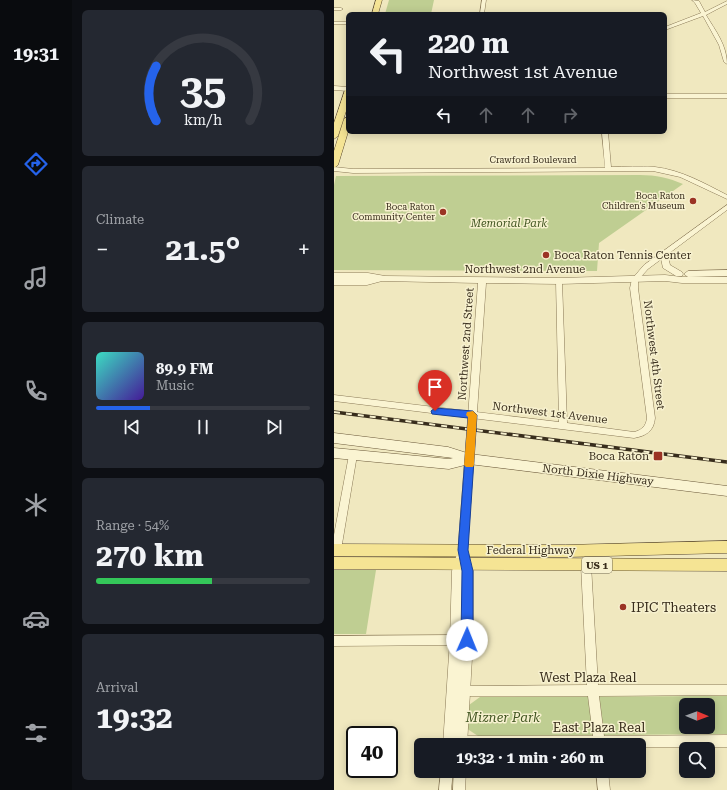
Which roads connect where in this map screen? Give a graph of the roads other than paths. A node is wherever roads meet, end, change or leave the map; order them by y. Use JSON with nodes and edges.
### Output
{"nodes":[{"id":1,"x":379,"y":0,"type":"edge"},
{"id":2,"x":387,"y":0,"type":"edge"},
{"id":3,"x":484,"y":0,"type":"edge"},
{"id":4,"x":694,"y":0,"type":"edge"},
{"id":5,"x":727,"y":2,"type":"edge"},
{"id":6,"x":334,"y":9,"type":"edge"},
{"id":7,"x":341,"y":9,"type":"dead end"},
{"id":8,"x":376,"y":12,"type":"edge"},
{"id":9,"x":383,"y":12,"type":"edge"},
{"id":10,"x":482,"y":12,"type":"edge"},
{"id":11,"x":704,"y":14,"type":"junction"},
{"id":12,"x":334,"y":23,"type":"edge"},
{"id":13,"x":346,"y":23,"type":"edge"},
{"id":14,"x":667,"y":23,"type":"edge"},
{"id":15,"x":681,"y":23,"type":"junction"},
{"id":16,"x":667,"y":28,"type":"edge"},
{"id":17,"x":727,"y":62,"type":"edge"},
{"id":18,"x":334,"y":88,"type":"edge"},
{"id":19,"x":346,"y":89,"type":"edge"},
{"id":20,"x":667,"y":96,"type":"edge"},
{"id":21,"x":727,"y":96,"type":"edge"},
{"id":22,"x":346,"y":102,"type":"edge"},
{"id":23,"x":346,"y":122,"type":"edge"},
{"id":24,"x":340,"y":133,"type":"edge"},
{"id":25,"x":605,"y":134,"type":"edge"},
{"id":26,"x":334,"y":165,"type":"edge"},
{"id":27,"x":334,"y":169,"type":"edge"},
{"id":28,"x":608,"y":169,"type":"junction"},
{"id":29,"x":727,"y":197,"type":"edge"},
{"id":30,"x":727,"y":208,"type":"edge"},
{"id":31,"x":664,"y":254,"type":"junction"},
{"id":32,"x":727,"y":273,"type":"edge"},
{"id":33,"x":679,"y":274,"type":"junction"},
{"id":34,"x":334,"y":276,"type":"edge"},
{"id":35,"x":384,"y":278,"type":"junction"},
{"id":36,"x":665,"y":278,"type":"junction"},
{"id":37,"x":635,"y":279,"type":"junction"},
{"id":38,"x":727,"y":280,"type":"edge"},
{"id":39,"x":482,"y":281,"type":"junction"},
{"id":40,"x":559,"y":281,"type":"junction"},
{"id":41,"x":334,"y":282,"type":"edge"},
{"id":42,"x":334,"y":398,"type":"edge"},
{"id":43,"x":473,"y":415,"type":"junction"},
{"id":44,"x":562,"y":425,"type":"junction"},
{"id":45,"x":644,"y":432,"type":"joint"},
{"id":46,"x":334,"y":438,"type":"edge"},
{"id":47,"x":334,"y":453,"type":"edge"},
{"id":48,"x":353,"y":455,"type":"junction"},
{"id":49,"x":470,"y":459,"type":"junction"},
{"id":50,"x":727,"y":491,"type":"edge"},
{"id":51,"x":727,"y":547,"type":"edge"},
{"id":52,"x":463,"y":550,"type":"junction"},
{"id":53,"x":335,"y":554,"type":"edge"},
{"id":54,"x":462,"y":564,"type":"junction"},
{"id":55,"x":586,"y":565,"type":"junction"},
{"id":56,"x":727,"y":565,"type":"edge"},
{"id":57,"x":462,"y":640,"type":"junction"},
{"id":58,"x":334,"y":641,"type":"edge"},
{"id":59,"x":727,"y":690,"type":"edge"},
{"id":60,"x":465,"y":691,"type":"junction"},
{"id":61,"x":593,"y":691,"type":"junction"},
{"id":62,"x":452,"y":699,"type":"junction"},
{"id":63,"x":449,"y":738,"type":"edge"},
{"id":64,"x":462,"y":738,"type":"edge"},
{"id":65,"x":598,"y":738,"type":"edge"},
{"id":66,"x":727,"y":741,"type":"edge"},
{"id":67,"x":646,"y":742,"type":"edge"},
{"id":68,"x":446,"y":778,"type":"edge"},
{"id":69,"x":460,"y":778,"type":"edge"},
{"id":70,"x":603,"y":778,"type":"edge"},
{"id":71,"x":445,"y":790,"type":"edge"},
{"id":72,"x":459,"y":790,"type":"edge"},
{"id":73,"x":604,"y":790,"type":"edge"}],
"edges":[{"from":1,"to":8,"type":"main road"},
{"from":2,"to":9,"type":"main road"},
{"from":3,"to":10,"type":"street"},
{"from":4,"to":11,"type":"street"},
{"from":5,"to":11,"type":"street"},
{"from":6,"to":7,"type":"street"},
{"from":11,"to":15,"type":"street"},
{"from":11,"to":17,"type":"street"},
{"from":12,"to":13,"type":"street"},
{"from":14,"to":15,"type":"street"},
{"from":15,"to":16,"type":"street"},
{"from":18,"to":19,"type":"street"},
{"from":20,"to":21,"type":"street"},
{"from":22,"to":24,"type":"main road"},
{"from":23,"to":24,"type":"main road"},
{"from":24,"to":26,"type":"main road"},
{"from":25,"to":28,"type":"street"},
{"from":27,"to":28,"type":"street","name":"Crawford Boulevard"},
{"from":28,"to":29,"type":"street","name":"Crawford Boulevard"},
{"from":30,"to":31,"type":"street"},
{"from":31,"to":33,"type":"street"},
{"from":31,"to":37,"type":"street"},
{"from":32,"to":33,"type":"street","name":"Northwest 2nd Avenue"},
{"from":33,"to":36,"type":"street","name":"Northwest 2nd Avenue"},
{"from":34,"to":35,"type":"street","name":"Northwest 2nd Avenue"},
{"from":35,"to":39,"type":"street","name":"Northwest 2nd Avenue"},
{"from":35,"to":41,"type":"street","name":"Northwest 2nd Avenue"},
{"from":36,"to":37,"type":"street","name":"Northwest 2nd Avenue"},
{"from":36,"to":38,"type":"street","name":"Northwest 2nd Avenue"},
{"from":37,"to":40,"type":"street","name":"Northwest 2nd Avenue"},
{"from":37,"to":45,"type":"street","name":"Northwest 4th Street"},
{"from":39,"to":40,"type":"street","name":"Northwest 2nd Avenue"},
{"from":39,"to":43,"type":"street","name":"Northwest 2nd Street"},
{"from":40,"to":44,"type":"street"},
{"from":42,"to":43,"type":"street","name":"Northwest 1st Avenue"},
{"from":43,"to":44,"type":"street","name":"Northwest 1st Avenue"},
{"from":43,"to":49,"type":"street","name":"Northwest 2nd Street"},
{"from":44,"to":45,"type":"street","name":"Northwest 1st Avenue"},
{"from":46,"to":49,"type":"main road","name":"North Dixie Highway"},
{"from":47,"to":48,"type":"main road","name":"North Dixie Highway"},
{"from":48,"to":49,"type":"main road","name":"North Dixie Highway"},
{"from":48,"to":53,"type":"street"},
{"from":49,"to":50,"type":"main road","name":"North Dixie Highway"},
{"from":49,"to":52,"type":"street","name":"Northwest 2nd Street"},
{"from":51,"to":52,"type":"main road","name":"Federal Highway","number":"US 1"},
{"from":52,"to":53,"type":"main road","name":"Federal Highway","number":"US 1"},
{"from":52,"to":54,"type":"street","name":"Northwest 2nd Street"},
{"from":53,"to":54,"type":"main road","name":"Federal Highway","number":"US 1"},
{"from":54,"to":55,"type":"main road","name":"Federal Highway","number":"US 1"},
{"from":54,"to":57,"type":"street","name":"Northwest 2nd Street"},
{"from":55,"to":56,"type":"main road","name":"Federal Highway","number":"US 1"},
{"from":55,"to":61,"type":"street"},
{"from":57,"to":58,"type":"street"},
{"from":57,"to":60,"type":"street"},
{"from":57,"to":62,"type":"street"},
{"from":59,"to":61,"type":"street","name":"West Plaza Real"},
{"from":60,"to":61,"type":"street","name":"West Plaza Real"},
{"from":60,"to":62,"type":"street"},
{"from":60,"to":64,"type":"street"},
{"from":61,"to":65,"type":"street"},
{"from":62,"to":63,"type":"street"},
{"from":66,"to":67,"type":"street","name":"East Plaza Real"},
{"from":68,"to":71,"type":"street"},
{"from":69,"to":72,"type":"street"},
{"from":70,"to":73,"type":"street"}]}
